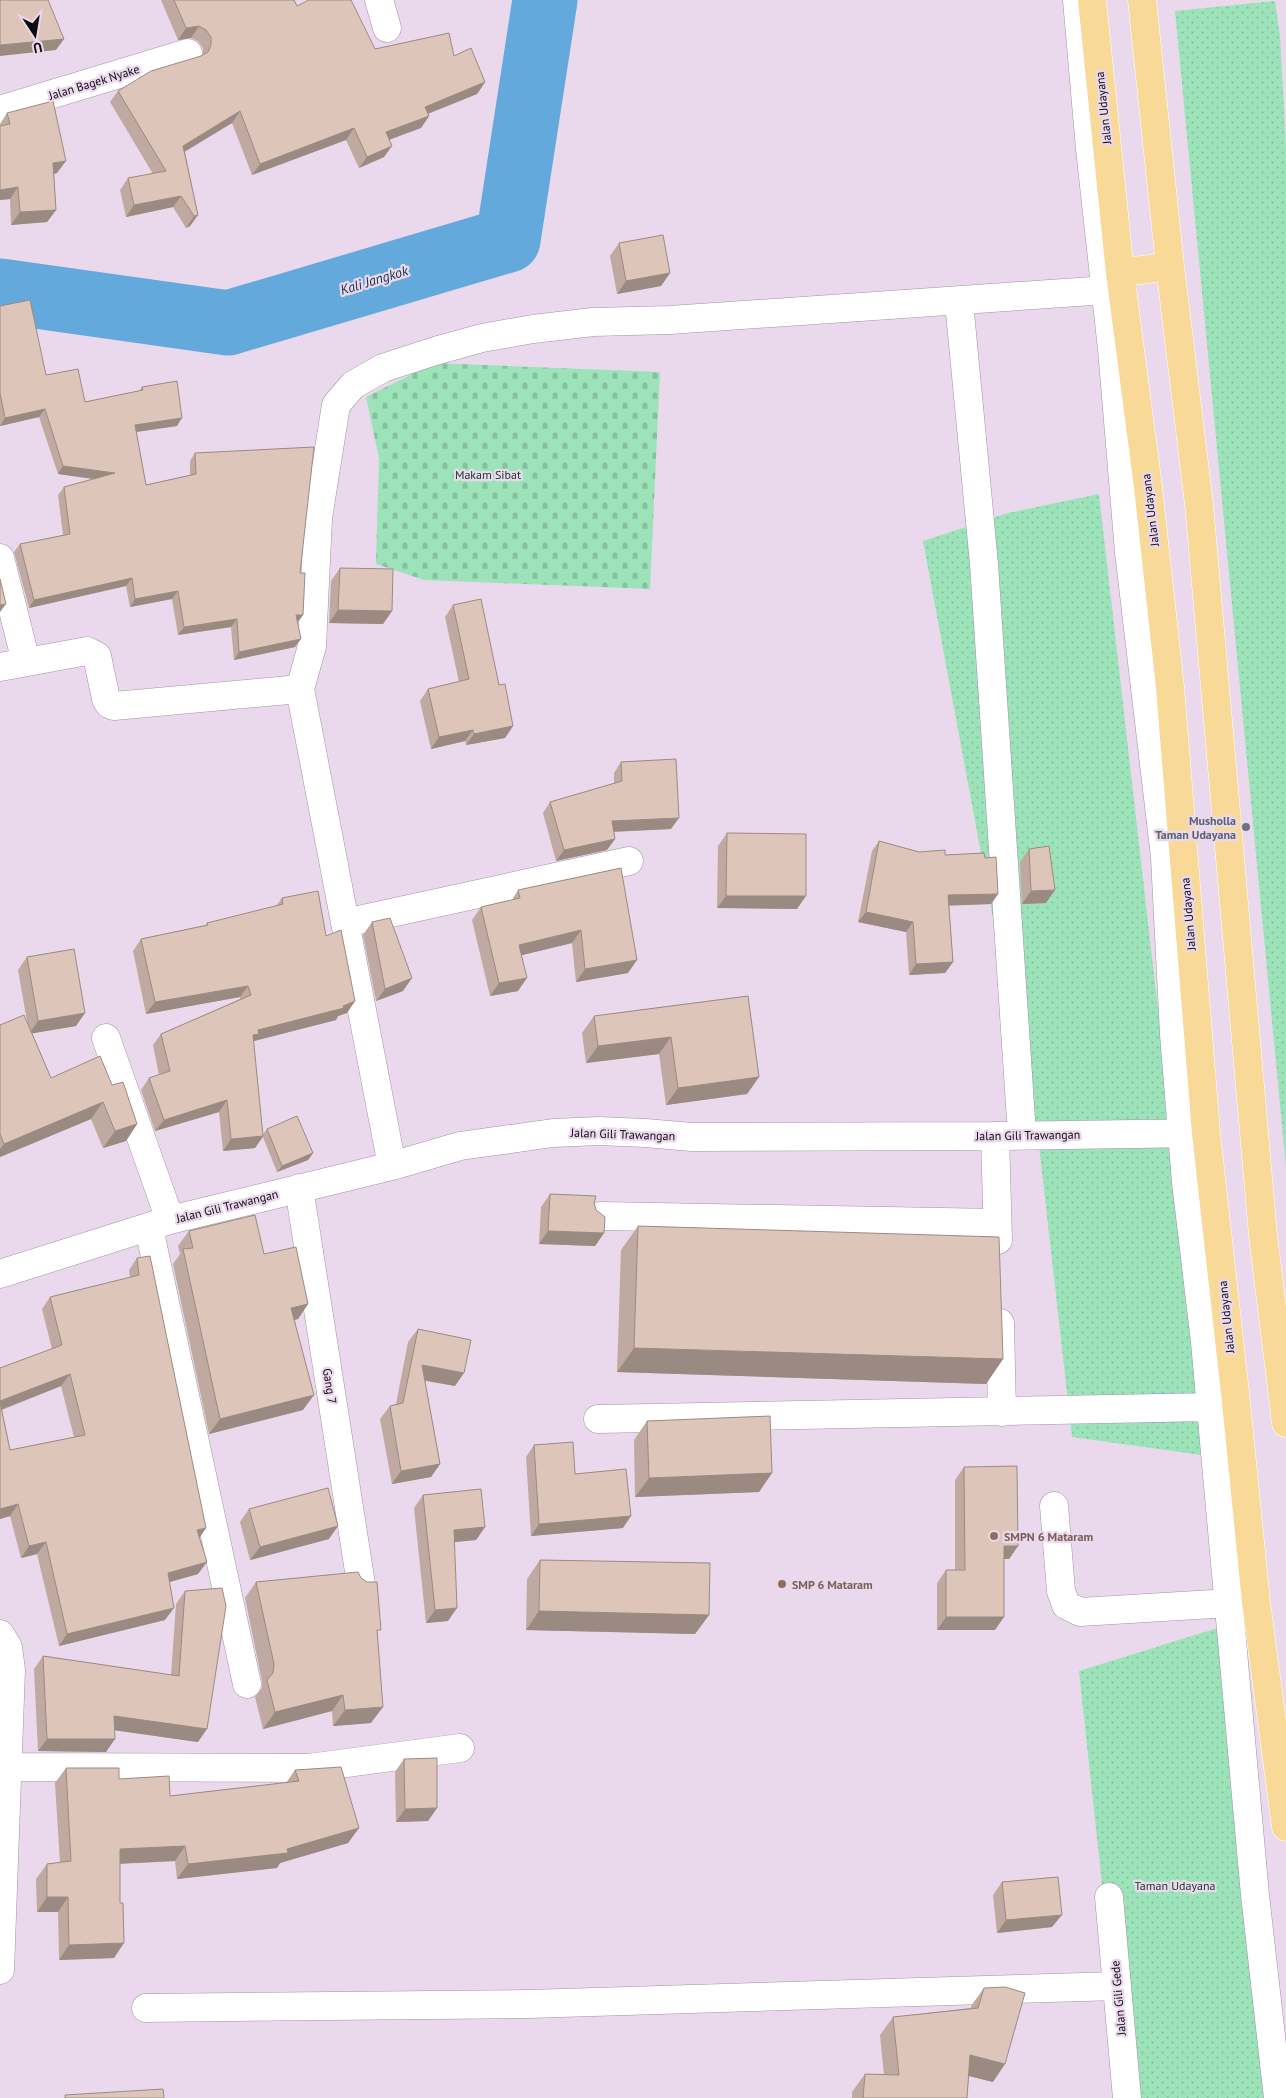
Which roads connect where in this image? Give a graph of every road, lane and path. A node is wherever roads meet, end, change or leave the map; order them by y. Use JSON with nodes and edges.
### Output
{"nodes":[{"id":1,"x":379,"y":0,"type":"edge"},
{"id":2,"x":1076,"y":0,"type":"edge"},
{"id":3,"x":1092,"y":0,"type":"edge"},
{"id":4,"x":1142,"y":0,"type":"edge"},
{"id":5,"x":388,"y":28,"type":"dead end"},
{"id":6,"x":188,"y":53,"type":"dead end"},
{"id":7,"x":0,"y":110,"type":"edge"},
{"id":8,"x":1170,"y":266,"type":"junction"},
{"id":9,"x":1111,"y":286,"type":"junction"},
{"id":10,"x":958,"y":302,"type":"junction"},
{"id":11,"x":0,"y":558,"type":"edge"},
{"id":12,"x":13,"y":664,"type":"edge"},
{"id":13,"x":300,"y":690,"type":"junction"},
{"id":14,"x":629,"y":861,"type":"dead end"},
{"id":15,"x":346,"y":923,"type":"junction"},
{"id":16,"x":106,"y":1038,"type":"dead end"},
{"id":17,"x":1194,"y":1133,"type":"junction"},
{"id":18,"x":1022,"y":1135,"type":"junction"},
{"id":19,"x":995,"y":1136,"type":"junction"},
{"id":20,"x":392,"y":1166,"type":"junction"},
{"id":21,"x":299,"y":1188,"type":"junction"},
{"id":22,"x":601,"y":1216,"type":"edge"},
{"id":23,"x":997,"y":1223,"type":"junction"},
{"id":24,"x":159,"y":1224,"type":"junction"},
{"id":25,"x":998,"y":1263,"type":"edge"},
{"id":26,"x":1,"y":1272,"type":"edge"},
{"id":27,"x":999,"y":1302,"type":"edge"},
{"id":28,"x":1224,"y":1405,"type":"junction"},
{"id":29,"x":1002,"y":1412,"type":"junction"},
{"id":30,"x":598,"y":1419,"type":"dead end"},
{"id":31,"x":1286,"y":1423,"type":"edge"},
{"id":32,"x":1054,"y":1506,"type":"dead end"},
{"id":33,"x":361,"y":1584,"type":"edge"},
{"id":34,"x":1256,"y":1602,"type":"junction"},
{"id":35,"x":1229,"y":1604,"type":"junction"},
{"id":36,"x":0,"y":1634,"type":"edge"},
{"id":37,"x":5,"y":1672,"type":"edge"},
{"id":38,"x":247,"y":1684,"type":"dead end"},
{"id":39,"x":460,"y":1748,"type":"dead end"},
{"id":40,"x":8,"y":1767,"type":"junction"},
{"id":41,"x":1286,"y":1827,"type":"edge"},
{"id":42,"x":1109,"y":1897,"type":"dead end"},
{"id":43,"x":0,"y":1970,"type":"edge"},
{"id":44,"x":1117,"y":1986,"type":"junction"},
{"id":45,"x":146,"y":2008,"type":"dead end"},
{"id":46,"x":1127,"y":2098,"type":"edge"},
{"id":47,"x":1278,"y":2098,"type":"edge"}],
"edges":[{"from":1,"to":5,"type":"street"},
{"from":2,"to":9,"type":"street"},
{"from":3,"to":9,"type":"main road","name":"Jalan Udayana"},
{"from":4,"to":8,"type":"main road"},
{"from":6,"to":7,"type":"street","name":"Jalan Bagek Nyake"},
{"from":8,"to":9,"type":"main road"},
{"from":8,"to":31,"type":"main road"},
{"from":9,"to":10,"type":"street"},
{"from":9,"to":17,"type":"main road","name":"Jalan Udayana"},
{"from":10,"to":13,"type":"street"},
{"from":10,"to":18,"type":"street"},
{"from":11,"to":12,"type":"street"},
{"from":12,"to":13,"type":"street"},
{"from":13,"to":15,"type":"street"},
{"from":14,"to":15,"type":"street"},
{"from":15,"to":20,"type":"street"},
{"from":16,"to":24,"type":"street"},
{"from":17,"to":18,"type":"street","name":"Jalan Gili Trawangan"},
{"from":17,"to":28,"type":"main road","name":"Jalan Udayana"},
{"from":18,"to":19,"type":"street","name":"Jalan Gili Trawangan"},
{"from":19,"to":20,"type":"street","name":"Jalan Gili Trawangan"},
{"from":19,"to":23,"type":"street"},
{"from":20,"to":21,"type":"street","name":"Jalan Gili Trawangan"},
{"from":21,"to":24,"type":"street","name":"Jalan Gili Trawangan"},
{"from":21,"to":33,"type":"street","name":"Gang 7"},
{"from":22,"to":23,"type":"street"},
{"from":23,"to":25,"type":"street"},
{"from":24,"to":26,"type":"street","name":"Jalan Gili Trawangan"},
{"from":24,"to":38,"type":"street"},
{"from":27,"to":29,"type":"street"},
{"from":28,"to":29,"type":"street"},
{"from":28,"to":34,"type":"main road","name":"Jalan Udayana"},
{"from":28,"to":35,"type":"street"},
{"from":29,"to":30,"type":"street"},
{"from":32,"to":35,"type":"street"},
{"from":34,"to":35,"type":"street"},
{"from":34,"to":41,"type":"main road","name":"Jalan Udayana"},
{"from":35,"to":47,"type":"street"},
{"from":36,"to":37,"type":"street"},
{"from":37,"to":40,"type":"street"},
{"from":39,"to":40,"type":"street"},
{"from":40,"to":43,"type":"street"},
{"from":42,"to":44,"type":"street","name":"Jalan Gili Gede"},
{"from":44,"to":45,"type":"street"},
{"from":44,"to":46,"type":"street","name":"Jalan Gili Gede"}]}
